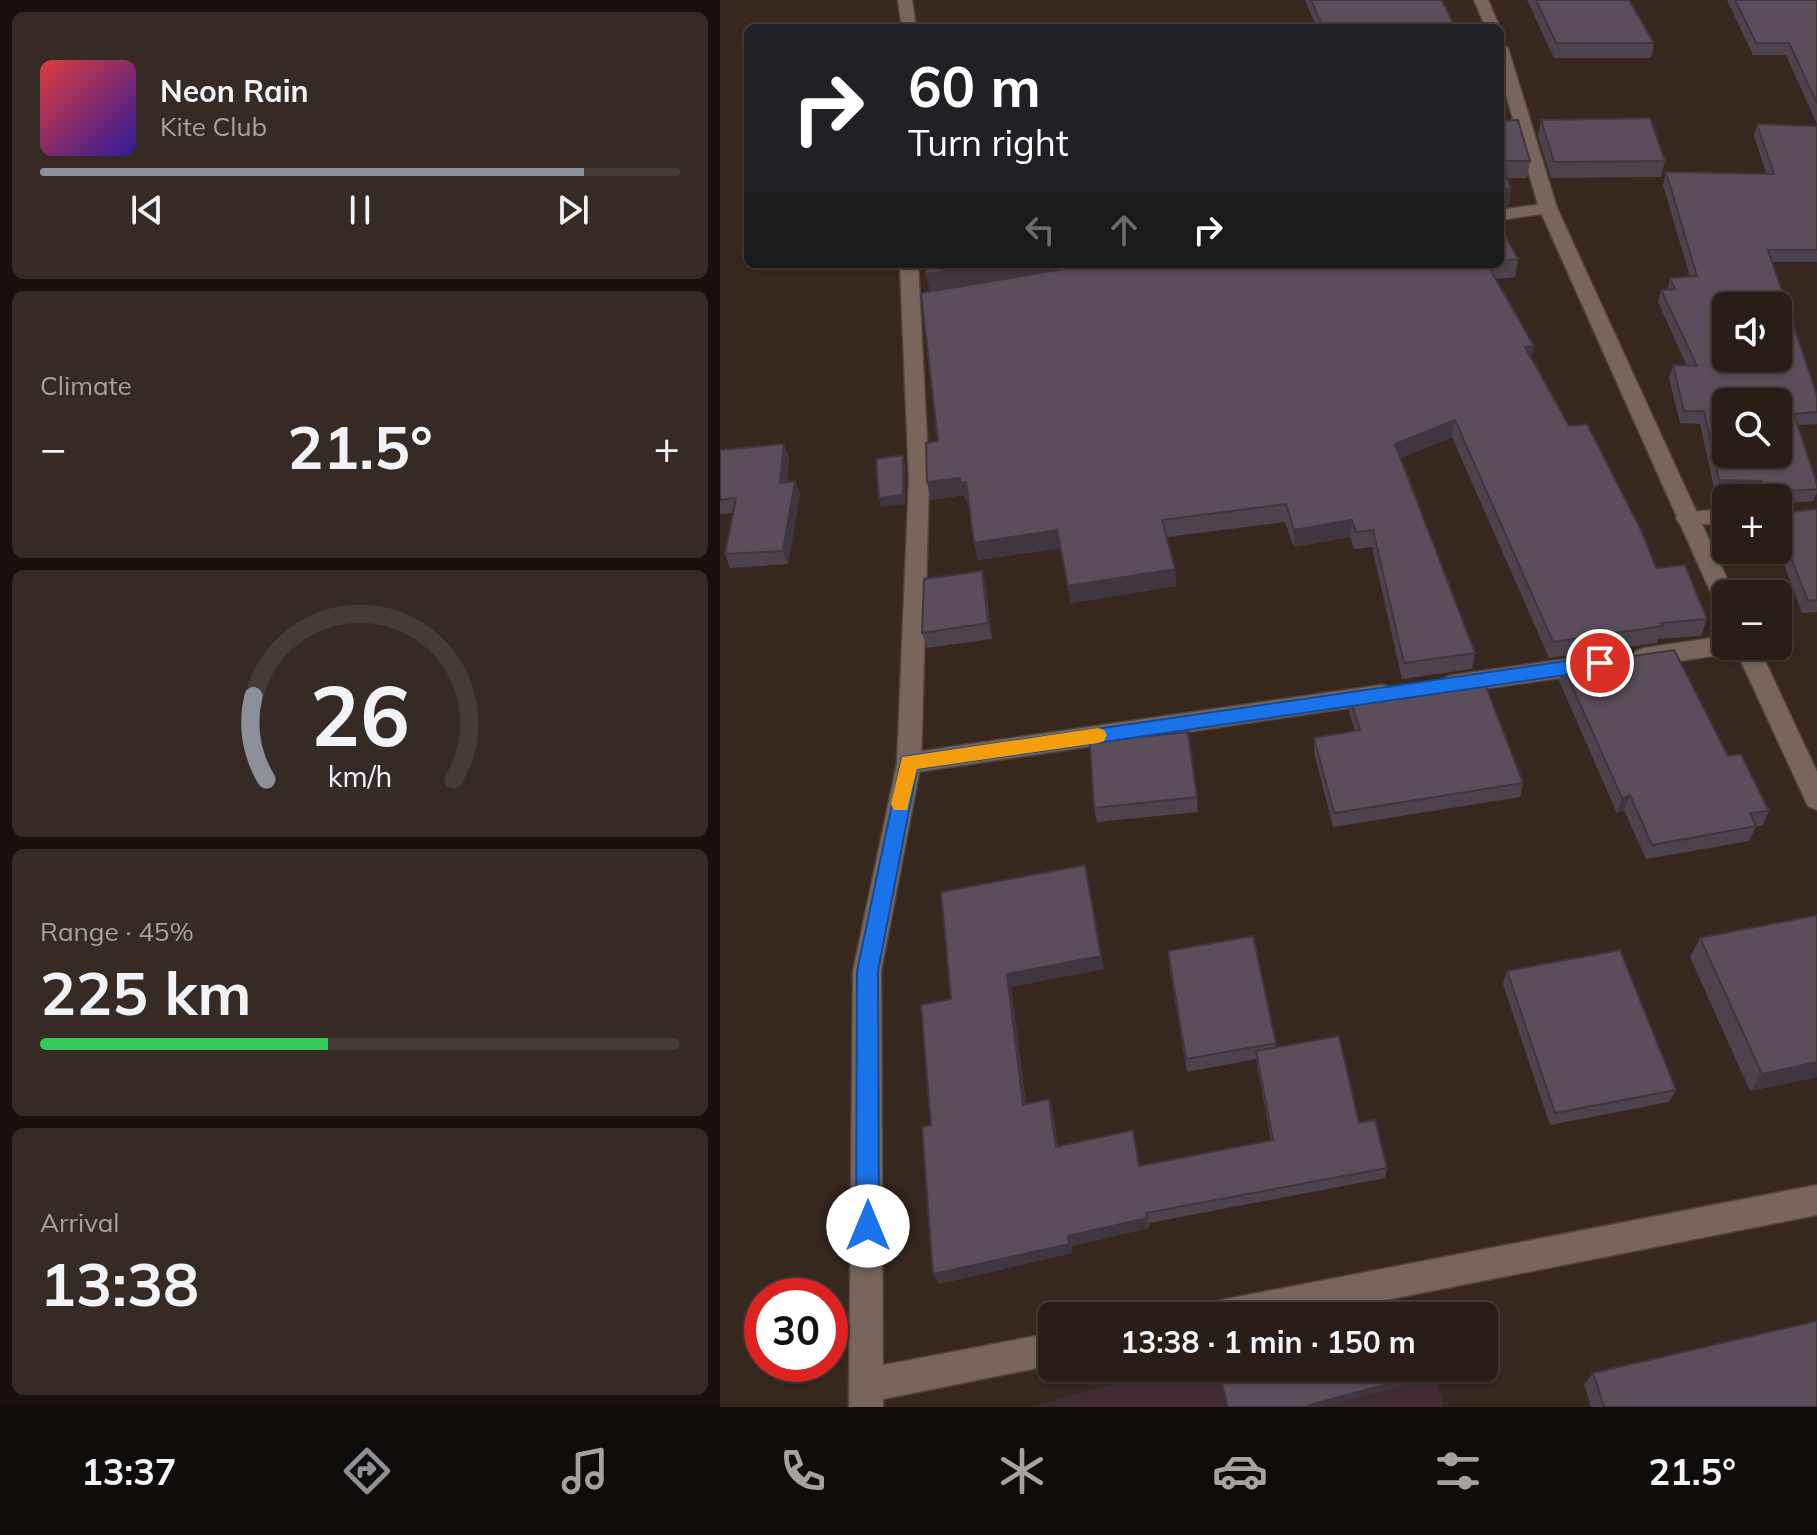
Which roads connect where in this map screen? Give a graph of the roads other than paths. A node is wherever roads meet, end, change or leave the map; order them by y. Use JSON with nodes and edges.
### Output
{"nodes":[{"id":1,"x":905,"y":0,"type":"edge"},
{"id":2,"x":1481,"y":0,"type":"edge"},
{"id":3,"x":908,"y":24,"type":"edge"},
{"id":4,"x":1491,"y":24,"type":"edge"},
{"id":5,"x":1504,"y":61,"type":"edge"},
{"id":6,"x":1548,"y":208,"type":"junction"},
{"id":7,"x":1504,"y":214,"type":"edge"},
{"id":8,"x":910,"y":268,"type":"edge"},
{"id":9,"x":1712,"y":517,"type":"edge"},
{"id":10,"x":1687,"y":518,"type":"junction"},
{"id":11,"x":1716,"y":580,"type":"edge"},
{"id":12,"x":1712,"y":647,"type":"edge"},
{"id":13,"x":1752,"y":660,"type":"edge"},
{"id":14,"x":909,"y":763,"type":"junction"},
{"id":15,"x":1817,"y":799,"type":"edge"},
{"id":16,"x":1817,"y":1200,"type":"edge"},
{"id":17,"x":1294,"y":1302,"type":"edge"},
{"id":18,"x":1038,"y":1353,"type":"edge"},
{"id":19,"x":867,"y":1396,"type":"edge"}],
"edges":[{"from":1,"to":3,"type":"street"},
{"from":2,"to":4,"type":"street"},
{"from":5,"to":6,"type":"street"},
{"from":6,"to":7,"type":"street"},
{"from":6,"to":10,"type":"street"},
{"from":8,"to":14,"type":"street"},
{"from":9,"to":10,"type":"street"},
{"from":10,"to":11,"type":"street"},
{"from":12,"to":14,"type":"street"},
{"from":13,"to":15,"type":"street"},
{"from":14,"to":19,"type":"street"},
{"from":16,"to":17,"type":"street"},
{"from":18,"to":19,"type":"street"}]}
